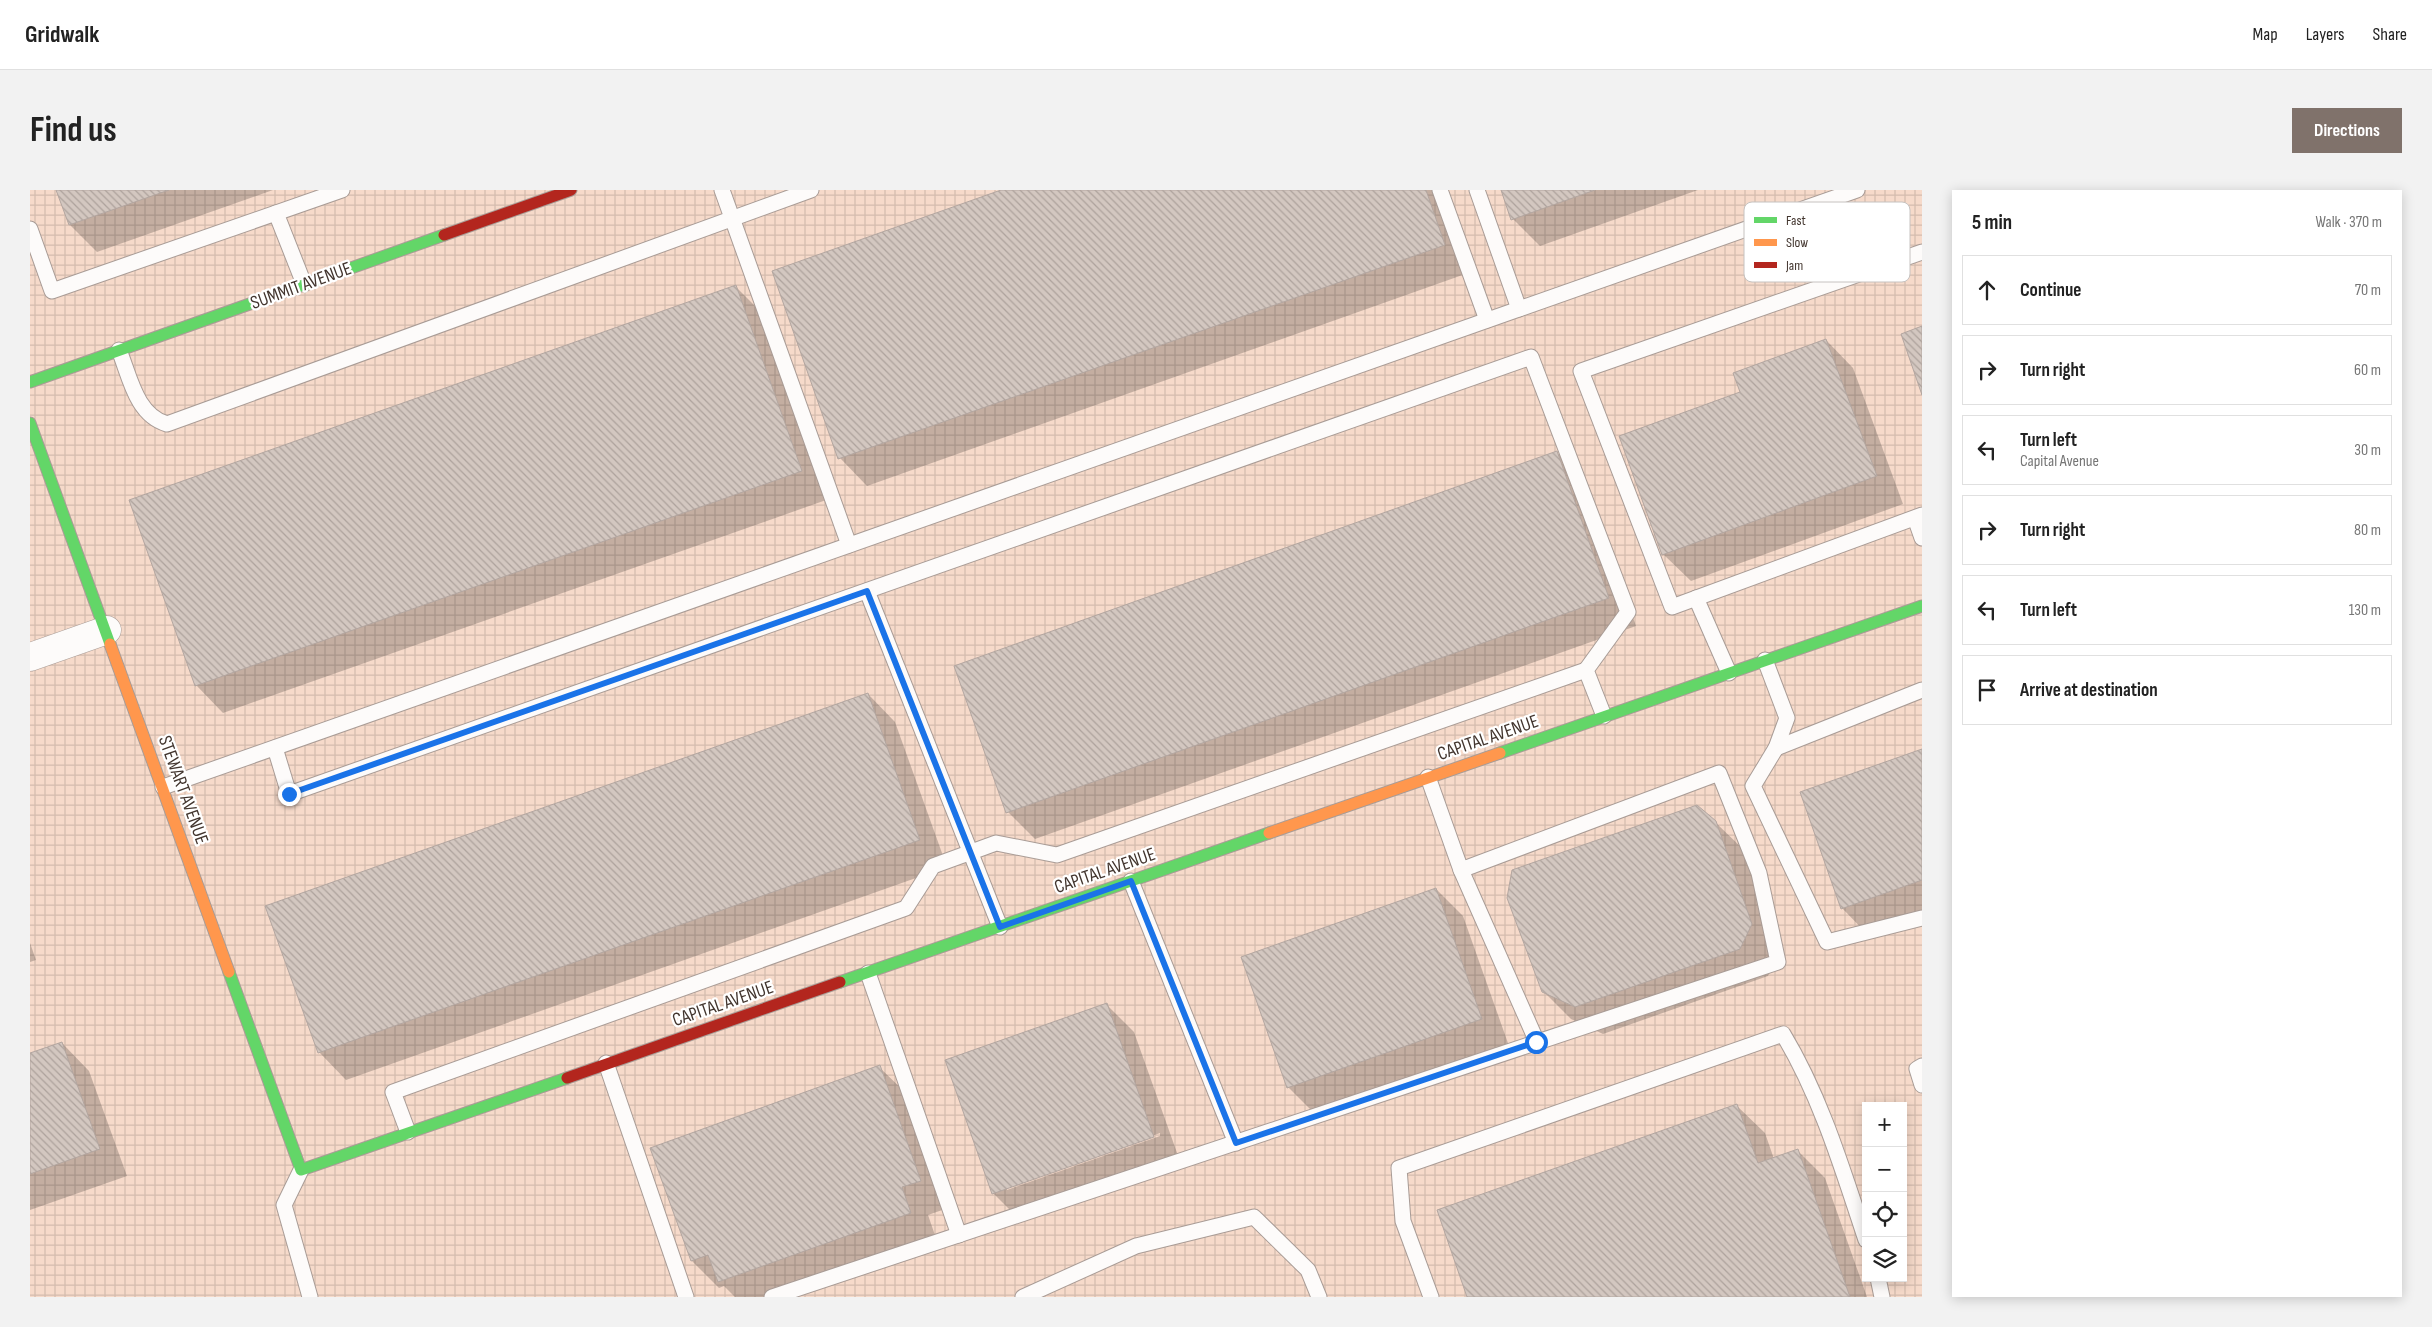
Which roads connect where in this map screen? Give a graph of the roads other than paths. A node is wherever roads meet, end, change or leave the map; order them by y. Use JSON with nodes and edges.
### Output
{"nodes":[{"id":1,"x":342,"y":190,"type":"edge"},
{"id":2,"x":571,"y":190,"type":"edge"},
{"id":3,"x":722,"y":190,"type":"edge"},
{"id":4,"x":811,"y":190,"type":"edge"},
{"id":5,"x":1440,"y":190,"type":"edge"},
{"id":6,"x":1477,"y":190,"type":"edge"},
{"id":7,"x":1857,"y":190,"type":"edge"},
{"id":8,"x":1823,"y":202,"type":"edge"},
{"id":9,"x":276,"y":213,"type":"junction"},
{"id":10,"x":732,"y":218,"type":"junction"},
{"id":11,"x":30,"y":229,"type":"edge"},
{"id":12,"x":1744,"y":230,"type":"edge"},
{"id":13,"x":1922,"y":252,"type":"edge"},
{"id":14,"x":1910,"y":256,"type":"edge"},
{"id":15,"x":1836,"y":282,"type":"edge"},
{"id":16,"x":304,"y":284,"type":"junction"},
{"id":17,"x":1519,"y":309,"type":"junction"},
{"id":18,"x":1487,"y":320,"type":"junction"},
{"id":19,"x":119,"y":350,"type":"junction"},
{"id":20,"x":30,"y":382,"type":"edge"},
{"id":21,"x":31,"y":431,"type":"edge"},
{"id":22,"x":1919,"y":516,"type":"edge"},
{"id":23,"x":1922,"y":538,"type":"edge"},
{"id":24,"x":849,"y":545,"type":"junction"},
{"id":25,"x":867,"y":591,"type":"junction"},
{"id":26,"x":1696,"y":598,"type":"junction"},
{"id":27,"x":1918,"y":607,"type":"edge"},
{"id":28,"x":1922,"y":623,"type":"edge"},
{"id":29,"x":107,"y":630,"type":"junction"},
{"id":30,"x":30,"y":657,"type":"edge"},
{"id":31,"x":1765,"y":660,"type":"junction"},
{"id":32,"x":1586,"y":670,"type":"junction"},
{"id":33,"x":1729,"y":673,"type":"junction"},
{"id":34,"x":1922,"y":690,"type":"edge"},
{"id":35,"x":1604,"y":716,"type":"junction"},
{"id":36,"x":275,"y":748,"type":"junction"},
{"id":37,"x":1776,"y":748,"type":"junction"},
{"id":38,"x":1428,"y":777,"type":"junction"},
{"id":39,"x":163,"y":787,"type":"junction"},
{"id":40,"x":970,"y":852,"type":"junction"},
{"id":41,"x":1461,"y":870,"type":"junction"},
{"id":42,"x":1131,"y":881,"type":"junction"},
{"id":43,"x":1922,"y":918,"type":"edge"},
{"id":44,"x":1000,"y":927,"type":"junction"},
{"id":45,"x":868,"y":973,"type":"junction"},
{"id":46,"x":1536,"y":1042,"type":"junction"},
{"id":47,"x":606,"y":1064,"type":"junction"},
{"id":48,"x":1922,"y":1066,"type":"edge"},
{"id":49,"x":1922,"y":1084,"type":"edge"},
{"id":50,"x":408,"y":1132,"type":"junction"},
{"id":51,"x":1236,"y":1143,"type":"junction"},
{"id":52,"x":301,"y":1170,"type":"junction"},
{"id":53,"x":959,"y":1235,"type":"junction"},
{"id":54,"x":1865,"y":1237,"type":"edge"},
{"id":55,"x":1879,"y":1282,"type":"edge"},
{"id":56,"x":310,"y":1297,"type":"edge"},
{"id":57,"x":686,"y":1297,"type":"edge"},
{"id":58,"x":772,"y":1297,"type":"edge"},
{"id":59,"x":1023,"y":1297,"type":"edge"},
{"id":60,"x":1319,"y":1297,"type":"edge"},
{"id":61,"x":1431,"y":1297,"type":"edge"},
{"id":62,"x":1882,"y":1297,"type":"edge"}],
"edges":[{"from":1,"to":9,"type":"lane"},
{"from":2,"to":16,"type":"street","name":"SUMMIT AVENUE"},
{"from":3,"to":10,"type":"lane"},
{"from":4,"to":10,"type":"lane"},
{"from":5,"to":18,"type":"lane"},
{"from":6,"to":17,"type":"lane"},
{"from":7,"to":8,"type":"lane"},
{"from":9,"to":11,"type":"lane"},
{"from":9,"to":16,"type":"lane"},
{"from":10,"to":19,"type":"lane"},
{"from":10,"to":24,"type":"lane"},
{"from":12,"to":17,"type":"lane"},
{"from":13,"to":14,"type":"lane"},
{"from":15,"to":26,"type":"lane"},
{"from":16,"to":19,"type":"street","name":"SUMMIT AVENUE"},
{"from":17,"to":18,"type":"lane"},
{"from":18,"to":24,"type":"lane"},
{"from":19,"to":20,"type":"street","name":"SUMMIT AVENUE"},
{"from":21,"to":29,"type":"street","name":"STEWART AVENUE"},
{"from":22,"to":23,"type":"lane"},
{"from":22,"to":26,"type":"lane"},
{"from":24,"to":36,"type":"lane"},
{"from":25,"to":32,"type":"lane"},
{"from":25,"to":36,"type":"lane"},
{"from":25,"to":40,"type":"lane"},
{"from":26,"to":33,"type":"lane"},
{"from":27,"to":28,"type":"lane"},
{"from":27,"to":31,"type":"street","name":"CAPITAL AVENUE"},
{"from":29,"to":30,"type":"street"},
{"from":29,"to":39,"type":"street","name":"STEWART AVENUE"},
{"from":31,"to":33,"type":"street","name":"CAPITAL AVENUE"},
{"from":31,"to":37,"type":"lane"},
{"from":32,"to":35,"type":"lane"},
{"from":32,"to":40,"type":"lane"},
{"from":33,"to":35,"type":"street","name":"CAPITAL AVENUE"},
{"from":34,"to":37,"type":"lane"},
{"from":35,"to":38,"type":"street","name":"CAPITAL AVENUE"},
{"from":36,"to":39,"type":"lane"},
{"from":37,"to":43,"type":"lane"},
{"from":38,"to":41,"type":"lane"},
{"from":38,"to":42,"type":"street","name":"CAPITAL AVENUE"},
{"from":39,"to":52,"type":"street","name":"STEWART AVENUE"},
{"from":40,"to":44,"type":"lane"},
{"from":40,"to":50,"type":"lane"},
{"from":41,"to":46,"type":"lane"},
{"from":41,"to":46,"type":"lane"},
{"from":42,"to":44,"type":"street","name":"CAPITAL AVENUE"},
{"from":42,"to":51,"type":"lane"},
{"from":44,"to":45,"type":"street","name":"CAPITAL AVENUE"},
{"from":45,"to":47,"type":"street","name":"CAPITAL AVENUE"},
{"from":45,"to":53,"type":"lane"},
{"from":46,"to":51,"type":"lane"},
{"from":47,"to":50,"type":"street","name":"CAPITAL AVENUE"},
{"from":47,"to":57,"type":"lane"},
{"from":48,"to":49,"type":"lane"},
{"from":50,"to":52,"type":"street","name":"CAPITAL AVENUE"},
{"from":51,"to":53,"type":"lane"},
{"from":52,"to":56,"type":"lane"},
{"from":53,"to":58,"type":"lane"},
{"from":54,"to":61,"type":"lane"},
{"from":55,"to":62,"type":"lane"},
{"from":59,"to":60,"type":"lane"}]}
